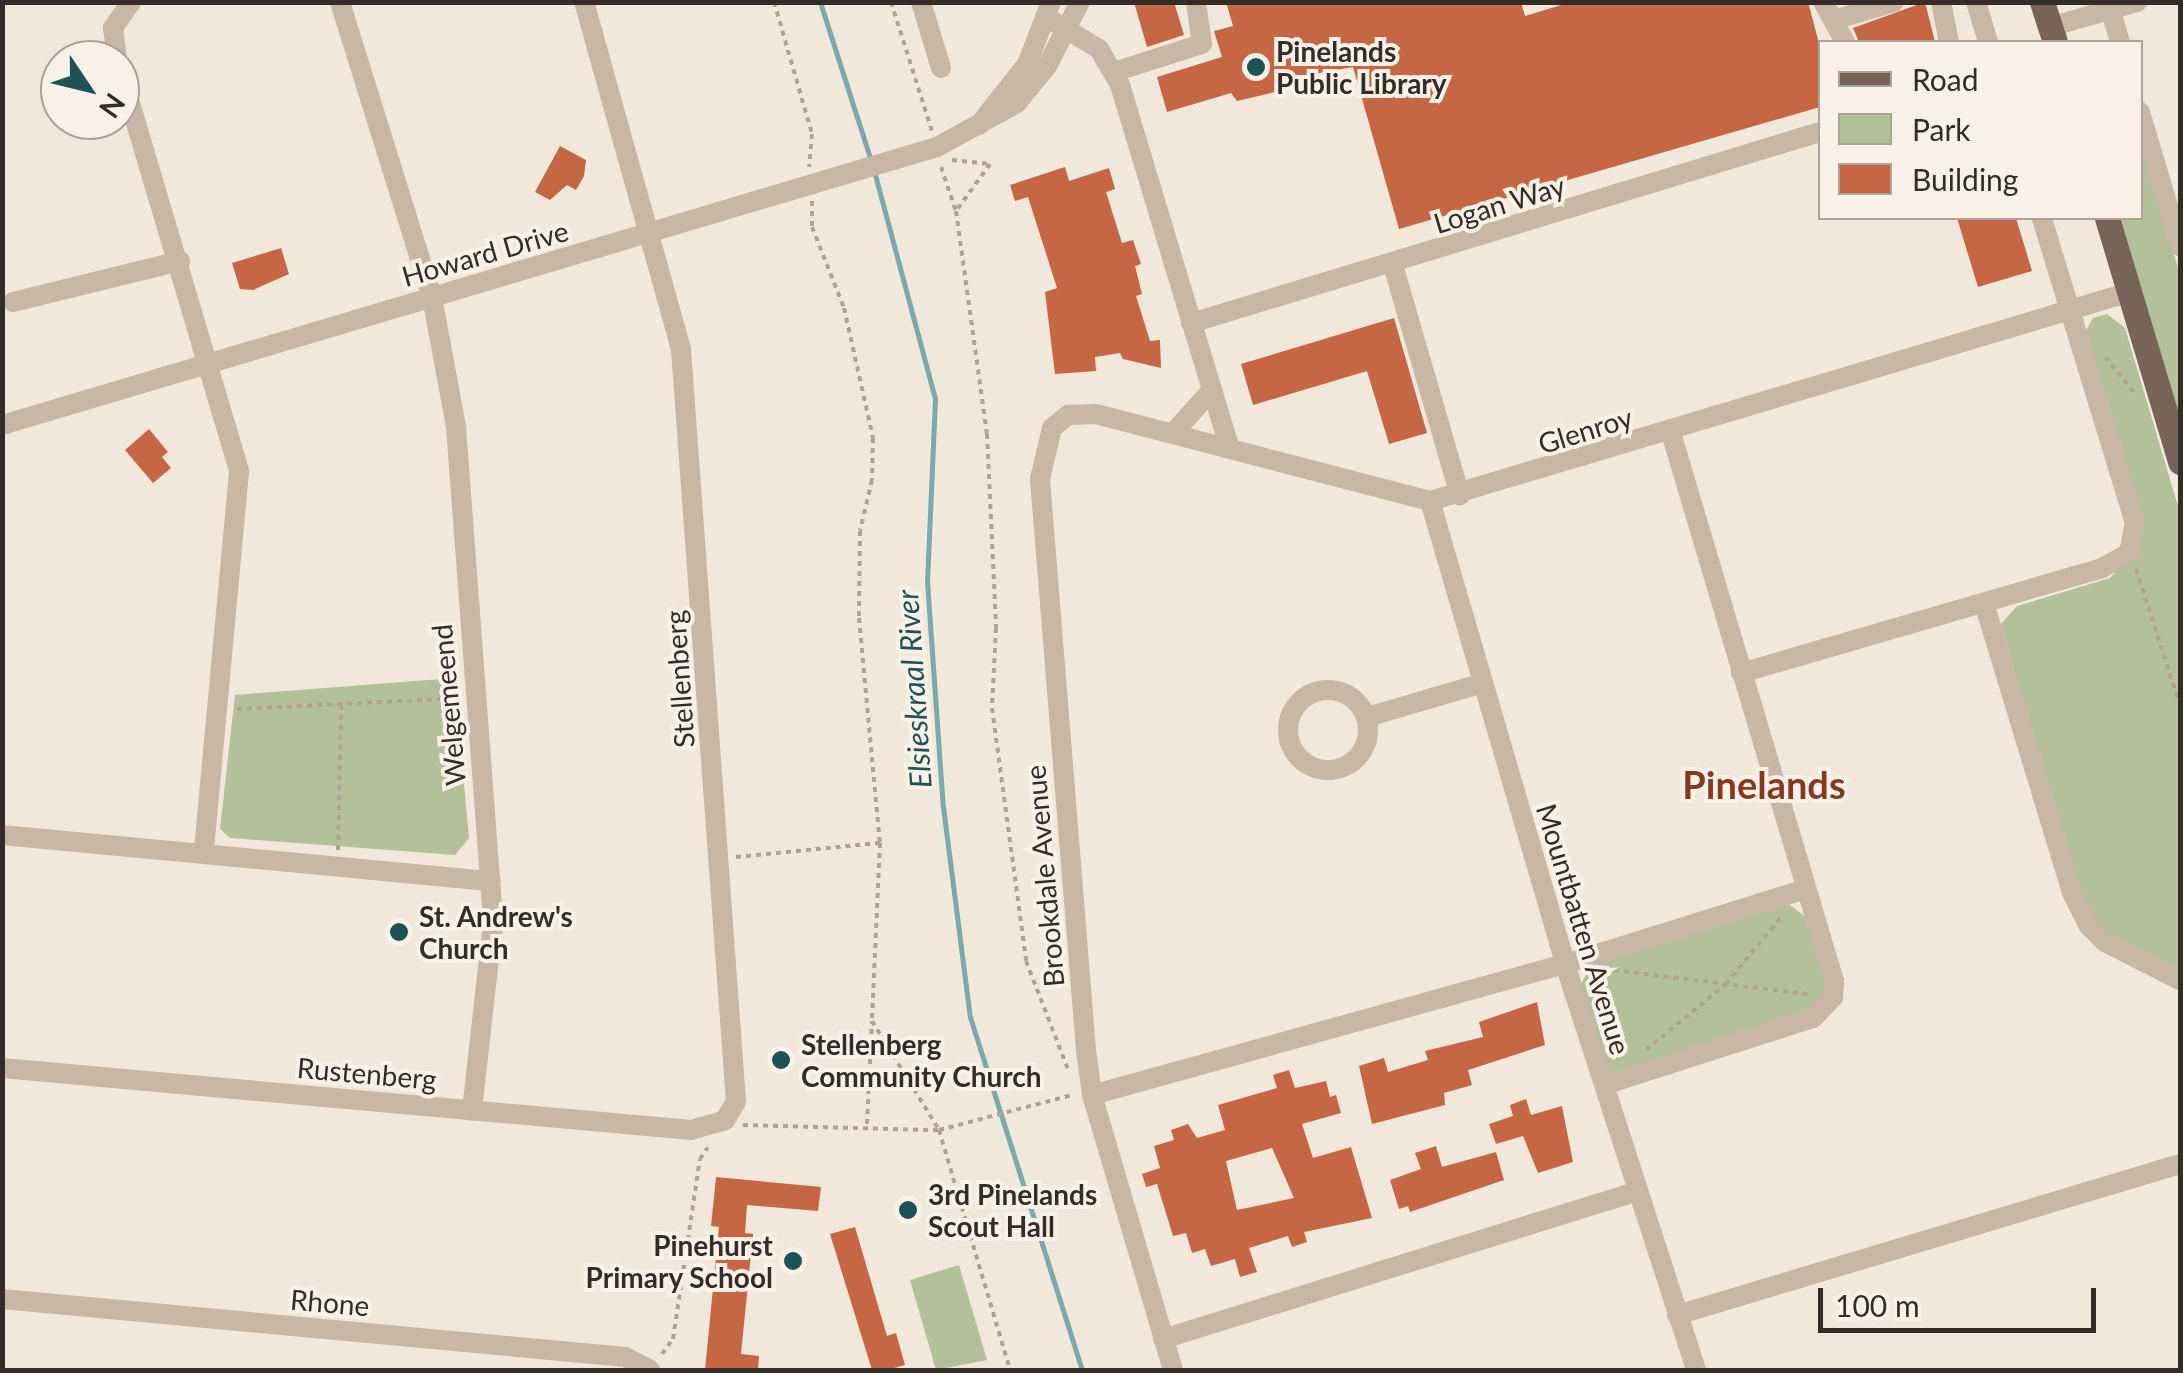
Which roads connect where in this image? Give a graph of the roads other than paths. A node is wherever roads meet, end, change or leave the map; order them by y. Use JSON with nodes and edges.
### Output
{"nodes":[{"id":1,"x":131,"y":2,"type":"edge"},
{"id":2,"x":340,"y":2,"type":"edge"},
{"id":3,"x":584,"y":2,"type":"edge"},
{"id":4,"x":921,"y":2,"type":"edge"},
{"id":5,"x":1080,"y":2,"type":"edge"},
{"id":6,"x":1196,"y":2,"type":"edge"},
{"id":7,"x":1823,"y":2,"type":"edge"},
{"id":8,"x":1894,"y":2,"type":"edge"},
{"id":9,"x":2137,"y":2,"type":"edge"},
{"id":10,"x":1977,"y":5,"type":"edge"},
{"id":11,"x":2109,"y":7,"type":"edge"},
{"id":12,"x":1049,"y":10,"type":"edge"},
{"id":13,"x":1943,"y":10,"type":"edge"},
{"id":14,"x":1837,"y":19,"type":"junction"},
{"id":15,"x":2049,"y":24,"type":"edge"},
{"id":16,"x":1069,"y":28,"type":"junction"},
{"id":17,"x":114,"y":40,"type":"edge"},
{"id":18,"x":1843,"y":40,"type":"edge"},
{"id":19,"x":1949,"y":40,"type":"edge"},
{"id":20,"x":1987,"y":40,"type":"edge"},
{"id":21,"x":2119,"y":40,"type":"edge"},
{"id":22,"x":940,"y":68,"type":"dead end"},
{"id":23,"x":1114,"y":72,"type":"junction"},
{"id":24,"x":2143,"y":122,"type":"edge"},
{"id":25,"x":979,"y":125,"type":"junction"},
{"id":26,"x":140,"y":133,"type":"edge"},
{"id":27,"x":1818,"y":133,"type":"edge"},
{"id":28,"x":2043,"y":220,"type":"edge"},
{"id":29,"x":2109,"y":220,"type":"edge"},
{"id":30,"x":653,"y":233,"type":"junction"},
{"id":31,"x":2180,"y":246,"type":"edge"},
{"id":32,"x":180,"y":261,"type":"junction"},
{"id":33,"x":1393,"y":266,"type":"junction"},
{"id":34,"x":2130,"y":292,"type":"junction"},
{"id":35,"x":432,"y":297,"type":"junction"},
{"id":36,"x":12,"y":302,"type":"dead end"},
{"id":37,"x":2071,"y":310,"type":"junction"},
{"id":38,"x":1191,"y":323,"type":"junction"},
{"id":39,"x":210,"y":364,"type":"junction"},
{"id":40,"x":1212,"y":390,"type":"junction"},
{"id":41,"x":2,"y":425,"type":"edge"},
{"id":42,"x":1052,"y":428,"type":"joint"},
{"id":43,"x":1174,"y":432,"type":"junction"},
{"id":44,"x":1670,"y":433,"type":"junction"},
{"id":45,"x":1230,"y":445,"type":"junction"},
{"id":46,"x":2180,"y":462,"type":"edge"},
{"id":47,"x":1460,"y":495,"type":"junction"},
{"id":48,"x":1430,"y":501,"type":"junction"},
{"id":49,"x":1984,"y":603,"type":"junction"},
{"id":50,"x":1742,"y":672,"type":"junction"},
{"id":51,"x":1480,"y":684,"type":"junction"},
{"id":52,"x":1367,"y":717,"type":"junction"},
{"id":53,"x":2,"y":836,"type":"edge"},
{"id":54,"x":204,"y":851,"type":"junction"},
{"id":55,"x":491,"y":882,"type":"junction"},
{"id":56,"x":1803,"y":890,"type":"junction"},
{"id":57,"x":1566,"y":964,"type":"junction"},
{"id":58,"x":2180,"y":980,"type":"edge"},
{"id":59,"x":2,"y":1068,"type":"edge"},
{"id":60,"x":1604,"y":1085,"type":"junction"},
{"id":61,"x":1092,"y":1095,"type":"junction"},
{"id":62,"x":472,"y":1110,"type":"junction"},
{"id":63,"x":725,"y":1120,"type":"joint"},
{"id":64,"x":2180,"y":1164,"type":"edge"},
{"id":65,"x":1638,"y":1191,"type":"junction"},
{"id":66,"x":2,"y":1299,"type":"edge"},
{"id":67,"x":1677,"y":1316,"type":"junction"},
{"id":68,"x":1164,"y":1339,"type":"junction"},
{"id":69,"x":650,"y":1370,"type":"edge"},
{"id":70,"x":1173,"y":1370,"type":"edge"},
{"id":71,"x":1696,"y":1370,"type":"edge"}],
"edges":[{"from":1,"to":17,"type":"street"},
{"from":2,"to":35,"type":"street","name":"Welgemeend"},
{"from":3,"to":30,"type":"street","name":"Stellenberg"},
{"from":4,"to":22,"type":"street"},
{"from":5,"to":16,"type":"street","name":"Howard Drive"},
{"from":6,"to":23,"type":"street"},
{"from":7,"to":14,"type":"street"},
{"from":8,"to":14,"type":"street"},
{"from":9,"to":11,"type":"street"},
{"from":10,"to":13,"type":"street"},
{"from":10,"to":20,"type":"street"},
{"from":11,"to":15,"type":"street"},
{"from":11,"to":21,"type":"street"},
{"from":12,"to":16,"type":"street"},
{"from":12,"to":25,"type":"street","name":"Howard Drive"},
{"from":13,"to":19,"type":"street"},
{"from":14,"to":18,"type":"street"},
{"from":16,"to":23,"type":"street"},
{"from":16,"to":25,"type":"street","name":"Howard Drive"},
{"from":23,"to":38,"type":"street"},
{"from":24,"to":31,"type":"street"},
{"from":25,"to":30,"type":"street","name":"Howard Drive"},
{"from":26,"to":32,"type":"street"},
{"from":27,"to":33,"type":"street","name":"Logan Way"},
{"from":28,"to":37,"type":"street"},
{"from":29,"to":34,"type":"main road"},
{"from":30,"to":35,"type":"street","name":"Howard Drive"},
{"from":30,"to":63,"type":"street","name":"Stellenberg"},
{"from":32,"to":36,"type":"street"},
{"from":32,"to":39,"type":"street"},
{"from":33,"to":38,"type":"street","name":"Logan Way"},
{"from":33,"to":47,"type":"street"},
{"from":34,"to":37,"type":"street","name":"Glenroy"},
{"from":34,"to":46,"type":"main road"},
{"from":35,"to":39,"type":"street","name":"Howard Drive"},
{"from":35,"to":55,"type":"street","name":"Welgemeend"},
{"from":37,"to":44,"type":"street","name":"Glenroy"},
{"from":37,"to":49,"type":"street"},
{"from":38,"to":40,"type":"street"},
{"from":39,"to":41,"type":"street","name":"Howard Drive"},
{"from":39,"to":54,"type":"street"},
{"from":40,"to":43,"type":"street"},
{"from":40,"to":45,"type":"street"},
{"from":42,"to":43,"type":"street","name":"Glenroy"},
{"from":42,"to":61,"type":"street","name":"Brookdale Avenue"},
{"from":43,"to":45,"type":"street","name":"Glenroy"},
{"from":44,"to":47,"type":"street","name":"Glenroy"},
{"from":44,"to":50,"type":"street"},
{"from":45,"to":48,"type":"street","name":"Glenroy"},
{"from":47,"to":48,"type":"street","name":"Glenroy"},
{"from":48,"to":51,"type":"street","name":"Mountbatten Avenue"},
{"from":49,"to":50,"type":"street"},
{"from":49,"to":58,"type":"street"},
{"from":50,"to":56,"type":"street"},
{"from":51,"to":52,"type":"street"},
{"from":51,"to":57,"type":"street","name":"Mountbatten Avenue"},
{"from":52,"to":52,"type":"street"},
{"from":53,"to":54,"type":"street"},
{"from":54,"to":55,"type":"street"},
{"from":55,"to":62,"type":"street","name":"Welgemeend"},
{"from":56,"to":57,"type":"street"},
{"from":56,"to":60,"type":"street"},
{"from":57,"to":60,"type":"street","name":"Mountbatten Avenue"},
{"from":57,"to":61,"type":"street"},
{"from":59,"to":62,"type":"street","name":"Rustenberg"},
{"from":60,"to":65,"type":"street","name":"Mountbatten Avenue"},
{"from":61,"to":68,"type":"street","name":"Brookdale Avenue"},
{"from":62,"to":63,"type":"street","name":"Rustenberg"},
{"from":64,"to":67,"type":"street"},
{"from":65,"to":67,"type":"street","name":"Mountbatten Avenue"},
{"from":65,"to":68,"type":"street"},
{"from":66,"to":69,"type":"street","name":"Rhone"},
{"from":67,"to":71,"type":"street","name":"Mountbatten Avenue"},
{"from":68,"to":70,"type":"street","name":"Brookdale Avenue"}]}
